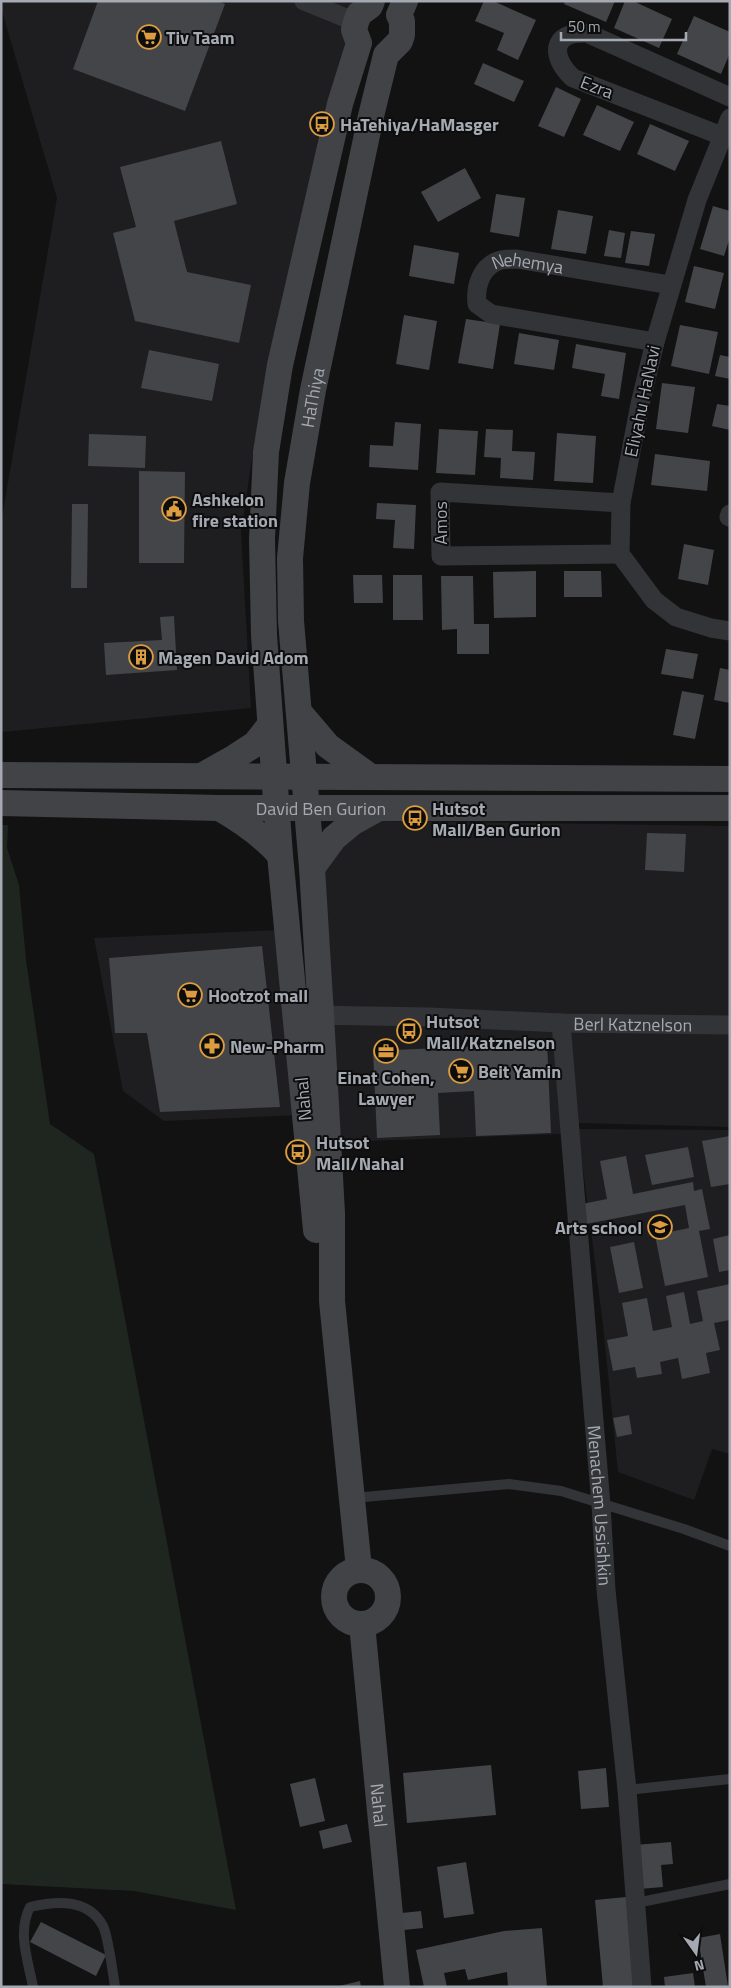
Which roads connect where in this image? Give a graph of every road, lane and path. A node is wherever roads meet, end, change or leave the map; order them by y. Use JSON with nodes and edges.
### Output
{"nodes":[{"id":1,"x":304,"y":1,"type":"edge"},
{"id":2,"x":402,"y":8,"type":"edge"},
{"id":3,"x":364,"y":18,"type":"edge"},
{"id":4,"x":390,"y":50,"type":"junction"},
{"id":5,"x":730,"y":97,"type":"edge"},
{"id":6,"x":730,"y":118,"type":"edge"},
{"id":7,"x":722,"y":136,"type":"junction"},
{"id":8,"x":670,"y":284,"type":"junction"},
{"id":9,"x":655,"y":342,"type":"junction"},
{"id":10,"x":621,"y":503,"type":"junction"},
{"id":11,"x":620,"y":554,"type":"junction"},
{"id":12,"x":730,"y":631,"type":"edge"},
{"id":13,"x":299,"y":712,"type":"junction"},
{"id":14,"x":270,"y":726,"type":"junction"},
{"id":15,"x":1,"y":775,"type":"edge"},
{"id":16,"x":200,"y":776,"type":"junction"},
{"id":17,"x":274,"y":777,"type":"junction"},
{"id":18,"x":304,"y":777,"type":"junction"},
{"id":19,"x":372,"y":777,"type":"junction"},
{"id":20,"x":730,"y":779,"type":"edge"},
{"id":21,"x":1,"y":803,"type":"edge"},
{"id":22,"x":219,"y":808,"type":"junction"},
{"id":23,"x":276,"y":808,"type":"junction"},
{"id":24,"x":306,"y":808,"type":"junction"},
{"id":25,"x":380,"y":808,"type":"junction"},
{"id":26,"x":730,"y":808,"type":"edge"},
{"id":27,"x":280,"y":855,"type":"junction"},
{"id":28,"x":312,"y":868,"type":"junction"},
{"id":29,"x":295,"y":1015,"type":"junction"},
{"id":30,"x":321,"y":1015,"type":"junction"},
{"id":31,"x":561,"y":1023,"type":"junction"},
{"id":32,"x":730,"y":1025,"type":"edge"},
{"id":33,"x":332,"y":1300,"type":"junction"},
{"id":34,"x":352,"y":1498,"type":"junction"},
{"id":35,"x":601,"y":1505,"type":"junction"},
{"id":36,"x":730,"y":1546,"type":"edge"},
{"id":37,"x":359,"y":1569,"type":"junction"},
{"id":38,"x":362,"y":1624,"type":"junction"},
{"id":39,"x":730,"y":1779,"type":"edge"},
{"id":40,"x":627,"y":1790,"type":"junction"},
{"id":41,"x":730,"y":1884,"type":"edge"},
{"id":42,"x":636,"y":1903,"type":"junction"},
{"id":43,"x":33,"y":1987,"type":"edge"},
{"id":44,"x":115,"y":1987,"type":"edge"},
{"id":45,"x":397,"y":1987,"type":"edge"},
{"id":46,"x":642,"y":1987,"type":"edge"}],
"edges":[{"from":1,"to":3,"type":"street"},
{"from":2,"to":3,"type":"street"},
{"from":2,"to":4,"type":"street","name":"HaThiya"},
{"from":3,"to":4,"type":"street"},
{"from":3,"to":14,"type":"street","name":"HaThiya"},
{"from":4,"to":13,"type":"street","name":"HaThiya"},
{"from":5,"to":7,"type":"street","name":"Ezra"},
{"from":6,"to":7,"type":"street","name":"Eliyahu HaNavi"},
{"from":7,"to":8,"type":"street","name":"Eliyahu HaNavi"},
{"from":8,"to":9,"type":"street","name":"Eliyahu HaNavi"},
{"from":8,"to":9,"type":"street","name":"Nehemya"},
{"from":9,"to":10,"type":"street","name":"Eliyahu HaNavi"},
{"from":10,"to":11,"type":"street","name":"Eliyahu HaNavi"},
{"from":10,"to":11,"type":"street","name":"Amos"},
{"from":11,"to":12,"type":"street"},
{"from":13,"to":18,"type":"street","name":"HaThiya"},
{"from":13,"to":19,"type":"street"},
{"from":14,"to":16,"type":"street"},
{"from":14,"to":17,"type":"street","name":"HaThiya"},
{"from":15,"to":16,"type":"street","name":"David Ben Gurion"},
{"from":16,"to":17,"type":"street","name":"David Ben Gurion"},
{"from":17,"to":18,"type":"street","name":"David Ben Gurion"},
{"from":17,"to":23,"type":"street","name":"Nahal"},
{"from":18,"to":19,"type":"street","name":"David Ben Gurion"},
{"from":18,"to":24,"type":"street","name":"HaThiya"},
{"from":19,"to":20,"type":"street","name":"David Ben Gurion"},
{"from":21,"to":22,"type":"street","name":"David Ben Gurion"},
{"from":22,"to":23,"type":"street","name":"David Ben Gurion"},
{"from":22,"to":27,"type":"street"},
{"from":23,"to":24,"type":"street","name":"David Ben Gurion"},
{"from":23,"to":27,"type":"street","name":"Nahal"},
{"from":24,"to":25,"type":"street","name":"David Ben Gurion"},
{"from":24,"to":28,"type":"street","name":"Nahal"},
{"from":25,"to":26,"type":"street","name":"David Ben Gurion"},
{"from":25,"to":28,"type":"street"},
{"from":27,"to":29,"type":"street","name":"Nahal"},
{"from":28,"to":30,"type":"street","name":"Nahal"},
{"from":29,"to":30,"type":"street","name":"Berl Katznelson"},
{"from":29,"to":33,"type":"street","name":"Nahal"},
{"from":30,"to":31,"type":"street","name":"Berl Katznelson"},
{"from":30,"to":33,"type":"street","name":"Nahal"},
{"from":31,"to":32,"type":"street","name":"Berl Katznelson"},
{"from":31,"to":35,"type":"street","name":"Menachem Ussishkin"},
{"from":33,"to":34,"type":"street","name":"Nahal"},
{"from":34,"to":35,"type":"lane"},
{"from":34,"to":37,"type":"street","name":"Nahal"},
{"from":35,"to":36,"type":"lane"},
{"from":35,"to":40,"type":"street","name":"Menachem Ussishkin"},
{"from":37,"to":38,"type":"street"},
{"from":37,"to":38,"type":"street"},
{"from":38,"to":45,"type":"street","name":"Nahal"},
{"from":39,"to":40,"type":"lane"},
{"from":40,"to":42,"type":"street","name":"Menachem Ussishkin"},
{"from":41,"to":42,"type":"lane"},
{"from":42,"to":46,"type":"street","name":"Menachem Ussishkin"},
{"from":43,"to":44,"type":"lane"}]}
